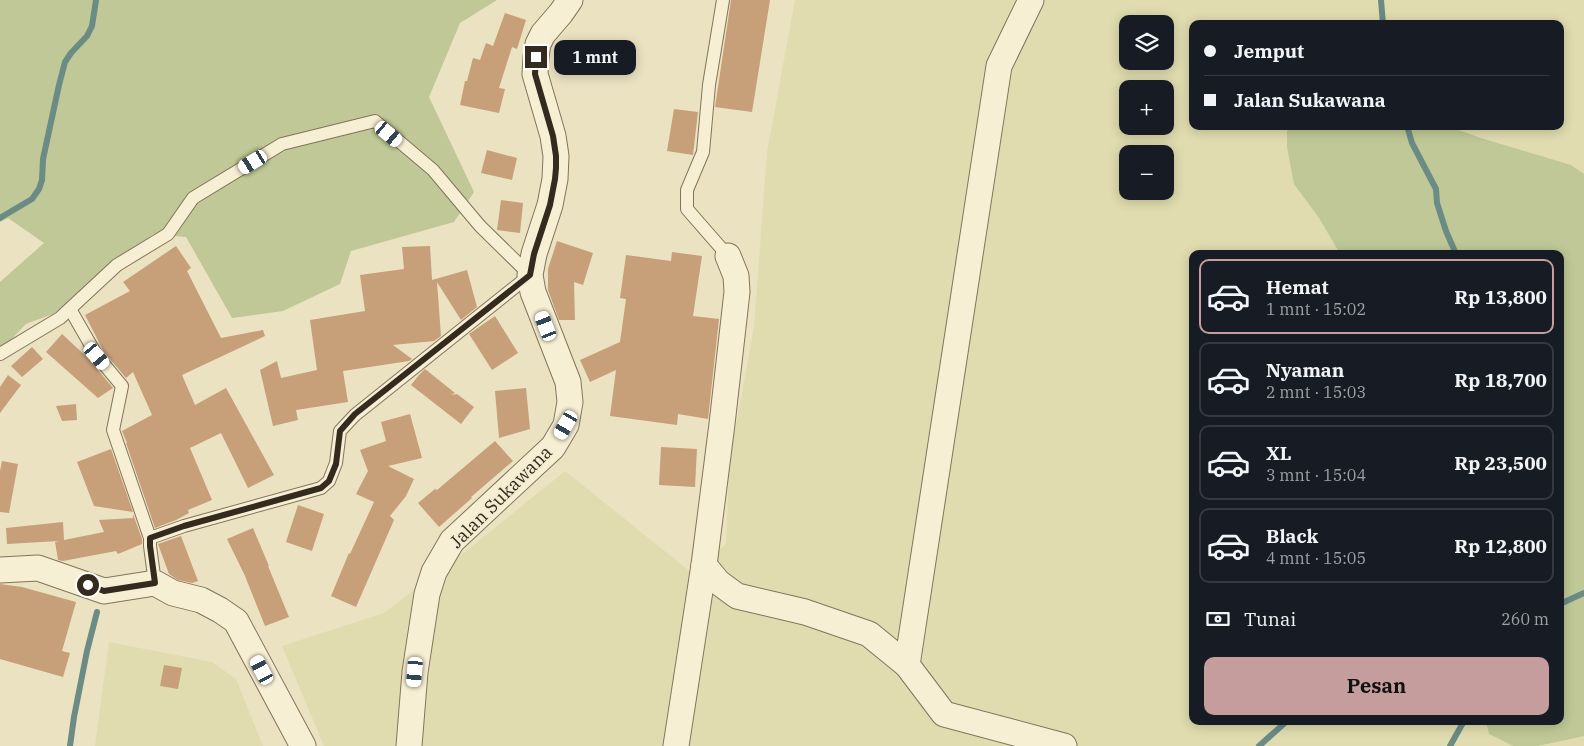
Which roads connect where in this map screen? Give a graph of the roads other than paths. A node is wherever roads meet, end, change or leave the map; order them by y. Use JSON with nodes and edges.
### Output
{"nodes":[{"id":1,"x":570,"y":0,"type":"edge"},
{"id":2,"x":723,"y":0,"type":"edge"},
{"id":3,"x":1032,"y":0,"type":"edge"},
{"id":4,"x":728,"y":256,"type":"joint"},
{"id":5,"x":530,"y":275,"type":"junction"},
{"id":6,"x":70,"y":309,"type":"junction"},
{"id":7,"x":0,"y":354,"type":"edge"},
{"id":8,"x":150,"y":538,"type":"junction"},
{"id":9,"x":704,"y":564,"type":"junction"},
{"id":10,"x":0,"y":570,"type":"edge"},
{"id":11,"x":155,"y":583,"type":"junction"},
{"id":12,"x":907,"y":665,"type":"junction"},
{"id":13,"x":1055,"y":744,"type":"edge"},
{"id":14,"x":304,"y":746,"type":"edge"},
{"id":15,"x":409,"y":746,"type":"edge"},
{"id":16,"x":676,"y":746,"type":"edge"}],
"edges":[{"from":1,"to":5,"type":"street","name":"Jalan Sukawana"},
{"from":2,"to":4,"type":"lane"},
{"from":3,"to":12,"type":"street"},
{"from":4,"to":9,"type":"street"},
{"from":5,"to":6,"type":"lane"},
{"from":5,"to":8,"type":"lane"},
{"from":5,"to":15,"type":"street","name":"Jalan Sukawana"},
{"from":6,"to":7,"type":"lane"},
{"from":6,"to":8,"type":"lane"},
{"from":8,"to":11,"type":"lane"},
{"from":9,"to":12,"type":"street"},
{"from":9,"to":16,"type":"street"},
{"from":10,"to":11,"type":"street"},
{"from":11,"to":14,"type":"street"},
{"from":12,"to":13,"type":"street"}]}
